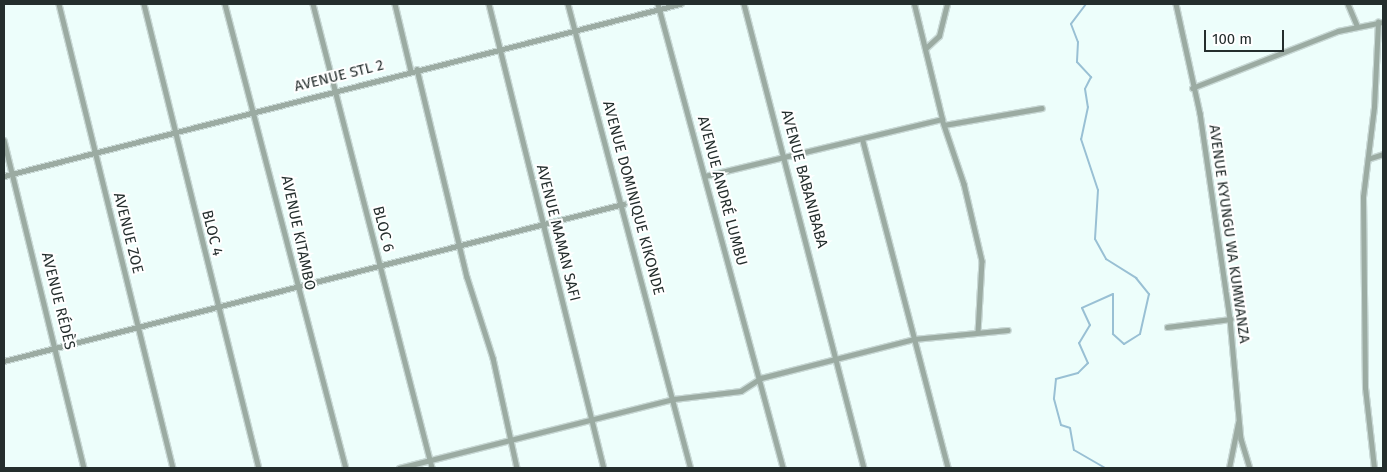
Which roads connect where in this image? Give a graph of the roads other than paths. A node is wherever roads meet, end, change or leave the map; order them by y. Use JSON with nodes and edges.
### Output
{"nodes":[{"id":1,"x":59,"y":4,"type":"edge"},
{"id":2,"x":144,"y":4,"type":"edge"},
{"id":3,"x":225,"y":4,"type":"edge"},
{"id":4,"x":313,"y":4,"type":"edge"},
{"id":5,"x":395,"y":4,"type":"edge"},
{"id":6,"x":489,"y":4,"type":"edge"},
{"id":7,"x":568,"y":4,"type":"edge"},
{"id":8,"x":680,"y":4,"type":"edge"},
{"id":9,"x":744,"y":4,"type":"edge"},
{"id":10,"x":914,"y":4,"type":"edge"},
{"id":11,"x":947,"y":4,"type":"edge"},
{"id":12,"x":1176,"y":4,"type":"edge"},
{"id":13,"x":1348,"y":4,"type":"edge"},
{"id":14,"x":659,"y":7,"type":"edge"},
{"id":15,"x":1380,"y":22,"type":"edge"},
{"id":16,"x":1357,"y":25,"type":"junction"},
{"id":17,"x":575,"y":30,"type":"junction"},
{"id":18,"x":500,"y":48,"type":"junction"},
{"id":19,"x":926,"y":49,"type":"junction"},
{"id":20,"x":417,"y":69,"type":"junction"},
{"id":21,"x":411,"y":71,"type":"junction"},
{"id":22,"x":1192,"y":88,"type":"junction"},
{"id":23,"x":335,"y":90,"type":"junction"},
{"id":24,"x":1042,"y":108,"type":"dead end"},
{"id":25,"x":253,"y":112,"type":"junction"},
{"id":26,"x":942,"y":119,"type":"junction"},
{"id":27,"x":944,"y":125,"type":"junction"},
{"id":28,"x":173,"y":132,"type":"junction"},
{"id":29,"x":4,"y":140,"type":"edge"},
{"id":30,"x":863,"y":141,"type":"junction"},
{"id":31,"x":96,"y":152,"type":"junction"},
{"id":32,"x":1383,"y":154,"type":"edge"},
{"id":33,"x":1368,"y":158,"type":"junction"},
{"id":34,"x":786,"y":159,"type":"junction"},
{"id":35,"x":13,"y":174,"type":"junction"},
{"id":36,"x":4,"y":176,"type":"edge"},
{"id":37,"x":705,"y":176,"type":"junction"},
{"id":38,"x":622,"y":204,"type":"junction"},
{"id":39,"x":543,"y":224,"type":"junction"},
{"id":40,"x":461,"y":244,"type":"junction"},
{"id":41,"x":380,"y":266,"type":"junction"},
{"id":42,"x":297,"y":287,"type":"junction"},
{"id":43,"x":218,"y":306,"type":"junction"},
{"id":44,"x":1230,"y":319,"type":"junction"},
{"id":45,"x":138,"y":326,"type":"junction"},
{"id":46,"x":1167,"y":327,"type":"dead end"},
{"id":47,"x":1008,"y":330,"type":"dead end"},
{"id":48,"x":978,"y":332,"type":"junction"},
{"id":49,"x":914,"y":339,"type":"junction"},
{"id":50,"x":57,"y":347,"type":"junction"},
{"id":51,"x":4,"y":361,"type":"edge"},
{"id":52,"x":837,"y":361,"type":"junction"},
{"id":53,"x":761,"y":378,"type":"junction"},
{"id":54,"x":674,"y":399,"type":"junction"},
{"id":55,"x":1239,"y":416,"type":"junction"},
{"id":56,"x":594,"y":420,"type":"junction"},
{"id":57,"x":508,"y":438,"type":"junction"},
{"id":58,"x":430,"y":460,"type":"junction"},
{"id":59,"x":84,"y":468,"type":"edge"},
{"id":60,"x":173,"y":468,"type":"edge"},
{"id":61,"x":259,"y":468,"type":"edge"},
{"id":62,"x":346,"y":468,"type":"edge"},
{"id":63,"x":399,"y":468,"type":"edge"},
{"id":64,"x":432,"y":468,"type":"edge"},
{"id":65,"x":517,"y":468,"type":"edge"},
{"id":66,"x":604,"y":468,"type":"edge"},
{"id":67,"x":691,"y":468,"type":"edge"},
{"id":68,"x":783,"y":468,"type":"edge"},
{"id":69,"x":864,"y":468,"type":"edge"},
{"id":70,"x":948,"y":468,"type":"edge"},
{"id":71,"x":1230,"y":468,"type":"edge"},
{"id":72,"x":1250,"y":468,"type":"edge"},
{"id":73,"x":1374,"y":468,"type":"edge"}],
"edges":[{"from":1,"to":31,"type":"street","name":"AVENUE ZOE"},
{"from":2,"to":28,"type":"street","name":"BLOC 4"},
{"from":3,"to":25,"type":"street","name":"AVENUE KITAMBO"},
{"from":4,"to":23,"type":"street","name":"BLOC 6"},
{"from":5,"to":21,"type":"street"},
{"from":6,"to":18,"type":"street","name":"AVENUE MAMAN SAFI"},
{"from":7,"to":17,"type":"street","name":"AVENUE DOMINIQUE KIKONDE"},
{"from":8,"to":14,"type":"street","name":"AVENUE STL 2"},
{"from":9,"to":34,"type":"street","name":"AVENUE BABANIBABA"},
{"from":10,"to":19,"type":"street"},
{"from":11,"to":19,"type":"street"},
{"from":12,"to":22,"type":"street","name":"AVENUE KYUNGU WA KUMWANZA"},
{"from":13,"to":16,"type":"street"},
{"from":14,"to":17,"type":"street","name":"AVENUE STL 2"},
{"from":14,"to":37,"type":"street","name":"AVENUE ANDRÉ LUMBU"},
{"from":15,"to":16,"type":"street"},
{"from":15,"to":33,"type":"street"},
{"from":16,"to":22,"type":"street"},
{"from":17,"to":18,"type":"street","name":"AVENUE STL 2"},
{"from":17,"to":38,"type":"street","name":"AVENUE DOMINIQUE KIKONDE"},
{"from":18,"to":20,"type":"street","name":"AVENUE STL 2"},
{"from":18,"to":39,"type":"street","name":"AVENUE MAMAN SAFI"},
{"from":19,"to":26,"type":"street"},
{"from":20,"to":21,"type":"street","name":"AVENUE STL 2"},
{"from":20,"to":40,"type":"street"},
{"from":21,"to":23,"type":"street","name":"AVENUE STL 2"},
{"from":22,"to":44,"type":"street","name":"AVENUE KYUNGU WA KUMWANZA"},
{"from":23,"to":25,"type":"street","name":"AVENUE STL 2"},
{"from":23,"to":41,"type":"street","name":"BLOC 6"},
{"from":24,"to":27,"type":"street"},
{"from":25,"to":28,"type":"street","name":"AVENUE STL 2"},
{"from":25,"to":42,"type":"street","name":"AVENUE KITAMBO"},
{"from":26,"to":27,"type":"street"},
{"from":26,"to":30,"type":"street"},
{"from":27,"to":48,"type":"street"},
{"from":28,"to":31,"type":"street","name":"AVENUE STL 2"},
{"from":28,"to":43,"type":"street","name":"BLOC 4"},
{"from":29,"to":35,"type":"street","name":"AVENUE RÉDÈS"},
{"from":30,"to":34,"type":"street"},
{"from":30,"to":49,"type":"street"},
{"from":31,"to":35,"type":"street","name":"AVENUE STL 2"},
{"from":31,"to":45,"type":"street","name":"AVENUE ZOE"},
{"from":32,"to":33,"type":"street"},
{"from":33,"to":73,"type":"street"},
{"from":34,"to":37,"type":"street"},
{"from":34,"to":52,"type":"street","name":"AVENUE BABANIBABA"},
{"from":35,"to":36,"type":"street","name":"AVENUE STL 2"},
{"from":35,"to":50,"type":"street","name":"AVENUE RÉDÈS"},
{"from":37,"to":53,"type":"street","name":"AVENUE ANDRÉ LUMBU"},
{"from":38,"to":39,"type":"street"},
{"from":38,"to":54,"type":"street","name":"AVENUE DOMINIQUE KIKONDE"},
{"from":39,"to":40,"type":"street"},
{"from":39,"to":56,"type":"street","name":"AVENUE MAMAN SAFI"},
{"from":40,"to":41,"type":"street"},
{"from":40,"to":57,"type":"street"},
{"from":41,"to":42,"type":"street"},
{"from":41,"to":58,"type":"street","name":"BLOC 6"},
{"from":42,"to":43,"type":"street"},
{"from":42,"to":62,"type":"street","name":"AVENUE KITAMBO"},
{"from":43,"to":45,"type":"street"},
{"from":43,"to":61,"type":"street","name":"BLOC 4"},
{"from":44,"to":46,"type":"street"},
{"from":44,"to":55,"type":"street","name":"AVENUE KYUNGU WA KUMWANZA"},
{"from":45,"to":50,"type":"street"},
{"from":45,"to":60,"type":"street","name":"AVENUE ZOE"},
{"from":47,"to":48,"type":"street"},
{"from":48,"to":49,"type":"street"},
{"from":49,"to":52,"type":"street"},
{"from":49,"to":70,"type":"street"},
{"from":50,"to":51,"type":"street"},
{"from":50,"to":59,"type":"street","name":"AVENUE RÉDÈS"},
{"from":52,"to":53,"type":"street"},
{"from":52,"to":69,"type":"street","name":"AVENUE BABANIBABA"},
{"from":53,"to":54,"type":"street"},
{"from":53,"to":68,"type":"street","name":"AVENUE ANDRÉ LUMBU"},
{"from":54,"to":56,"type":"street"},
{"from":54,"to":67,"type":"street","name":"AVENUE DOMINIQUE KIKONDE"},
{"from":55,"to":71,"type":"street"},
{"from":55,"to":72,"type":"street","name":"AVENUE KYUNGU WA KUMWANZA"},
{"from":56,"to":57,"type":"street"},
{"from":56,"to":66,"type":"street","name":"AVENUE MAMAN SAFI"},
{"from":57,"to":58,"type":"street"},
{"from":57,"to":65,"type":"street"},
{"from":58,"to":63,"type":"street"},
{"from":58,"to":64,"type":"street","name":"BLOC 6"}]}
